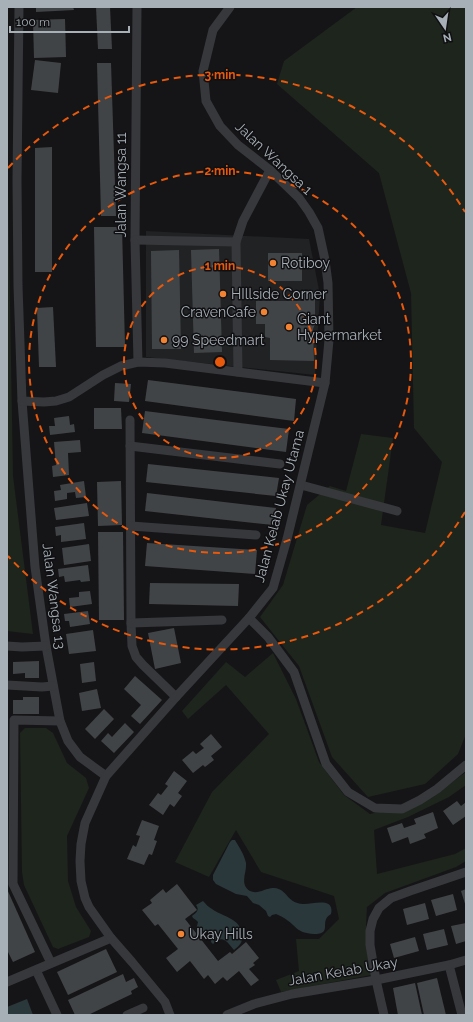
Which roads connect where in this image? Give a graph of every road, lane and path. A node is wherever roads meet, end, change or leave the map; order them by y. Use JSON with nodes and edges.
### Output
{"nodes":[{"id":1,"x":19,"y":7,"type":"edge"},
{"id":2,"x":137,"y":7,"type":"edge"},
{"id":3,"x":230,"y":7,"type":"edge"},
{"id":4,"x":270,"y":170,"type":"junction"},
{"id":5,"x":7,"y":180,"type":"edge"},
{"id":6,"x":17,"y":180,"type":"junction"},
{"id":7,"x":135,"y":240,"type":"junction"},
{"id":8,"x":236,"y":242,"type":"junction"},
{"id":9,"x":138,"y":362,"type":"junction"},
{"id":10,"x":238,"y":372,"type":"junction"},
{"id":11,"x":325,"y":383,"type":"junction"},
{"id":12,"x":22,"y":401,"type":"junction"},
{"id":13,"x":130,"y":420,"type":"dead end"},
{"id":14,"x":130,"y":446,"type":"junction"},
{"id":15,"x":280,"y":464,"type":"dead end"},
{"id":16,"x":301,"y":485,"type":"junction"},
{"id":17,"x":397,"y":511,"type":"dead end"},
{"id":18,"x":131,"y":526,"type":"junction"},
{"id":19,"x":256,"y":535,"type":"dead end"},
{"id":20,"x":249,"y":618,"type":"junction"},
{"id":21,"x":222,"y":620,"type":"dead end"},
{"id":22,"x":131,"y":623,"type":"junction"},
{"id":23,"x":7,"y":646,"type":"edge"},
{"id":24,"x":46,"y":646,"type":"junction"},
{"id":25,"x":7,"y":685,"type":"edge"},
{"id":26,"x":53,"y":686,"type":"junction"},
{"id":27,"x":176,"y":697,"type":"junction"},
{"id":28,"x":60,"y":721,"type":"junction"},
{"id":29,"x":466,"y":765,"type":"edge"},
{"id":30,"x":106,"y":776,"type":"junction"},
{"id":31,"x":466,"y":872,"type":"edge"},
{"id":32,"x":110,"y":938,"type":"junction"},
{"id":33,"x":466,"y":960,"type":"edge"},
{"id":34,"x":51,"y":963,"type":"junction"},
{"id":35,"x":449,"y":964,"type":"junction"},
{"id":36,"x":36,"y":970,"type":"junction"},
{"id":37,"x":376,"y":980,"type":"junction"},
{"id":38,"x":7,"y":982,"type":"edge"},
{"id":39,"x":142,"y":1008,"type":"dead end"},
{"id":40,"x":57,"y":1015,"type":"edge"},
{"id":41,"x":127,"y":1015,"type":"edge"},
{"id":42,"x":170,"y":1015,"type":"edge"},
{"id":43,"x":227,"y":1015,"type":"edge"},
{"id":44,"x":384,"y":1015,"type":"edge"},
{"id":45,"x":462,"y":1015,"type":"edge"}],
"edges":[{"from":1,"to":6,"type":"street","name":"Jalan Wangsa 13"},
{"from":2,"to":7,"type":"street","name":"Jalan Wangsa 11"},
{"from":3,"to":4,"type":"street","name":"Jalan Wangsa 1"},
{"from":4,"to":8,"type":"street"},
{"from":4,"to":11,"type":"street","name":"Jalan Wangsa 1"},
{"from":5,"to":6,"type":"street"},
{"from":6,"to":12,"type":"street","name":"Jalan Wangsa 13"},
{"from":7,"to":8,"type":"street"},
{"from":7,"to":9,"type":"street","name":"Jalan Wangsa 11"},
{"from":8,"to":10,"type":"street"},
{"from":9,"to":10,"type":"street"},
{"from":9,"to":12,"type":"street"},
{"from":10,"to":11,"type":"street"},
{"from":11,"to":16,"type":"street","name":"Jalan Kelab Ukay Utama"},
{"from":12,"to":24,"type":"street","name":"Jalan Wangsa 13"},
{"from":13,"to":14,"type":"street"},
{"from":14,"to":15,"type":"street"},
{"from":14,"to":18,"type":"street"},
{"from":16,"to":17,"type":"street"},
{"from":16,"to":20,"type":"street","name":"Jalan Kelab Ukay Utama"},
{"from":18,"to":19,"type":"street"},
{"from":18,"to":22,"type":"street"},
{"from":20,"to":27,"type":"street","name":"Jalan Kelab Ukay Utama"},
{"from":20,"to":29,"type":"street"},
{"from":21,"to":22,"type":"street"},
{"from":22,"to":27,"type":"street"},
{"from":23,"to":24,"type":"street"},
{"from":24,"to":26,"type":"street","name":"Jalan Wangsa 13"},
{"from":25,"to":26,"type":"street"},
{"from":26,"to":28,"type":"street","name":"Jalan Wangsa 13"},
{"from":27,"to":30,"type":"street","name":"Jalan Kelab Ukay Utama"},
{"from":28,"to":30,"type":"street","name":"Jalan Wangsa 13"},
{"from":28,"to":34,"type":"street"},
{"from":30,"to":32,"type":"street","name":"Jalan Kelab Ukay Utama"},
{"from":31,"to":37,"type":"street"},
{"from":32,"to":34,"type":"street"},
{"from":32,"to":42,"type":"street","name":"Jalan Kelab Ukay Utama"},
{"from":33,"to":35,"type":"street","name":"Jalan Kelab Ukay"},
{"from":34,"to":36,"type":"street"},
{"from":35,"to":37,"type":"street","name":"Jalan Kelab Ukay"},
{"from":35,"to":45,"type":"street"},
{"from":36,"to":38,"type":"street"},
{"from":36,"to":40,"type":"street"},
{"from":37,"to":43,"type":"street","name":"Jalan Kelab Ukay"},
{"from":37,"to":44,"type":"street"},
{"from":39,"to":41,"type":"street"}]}
